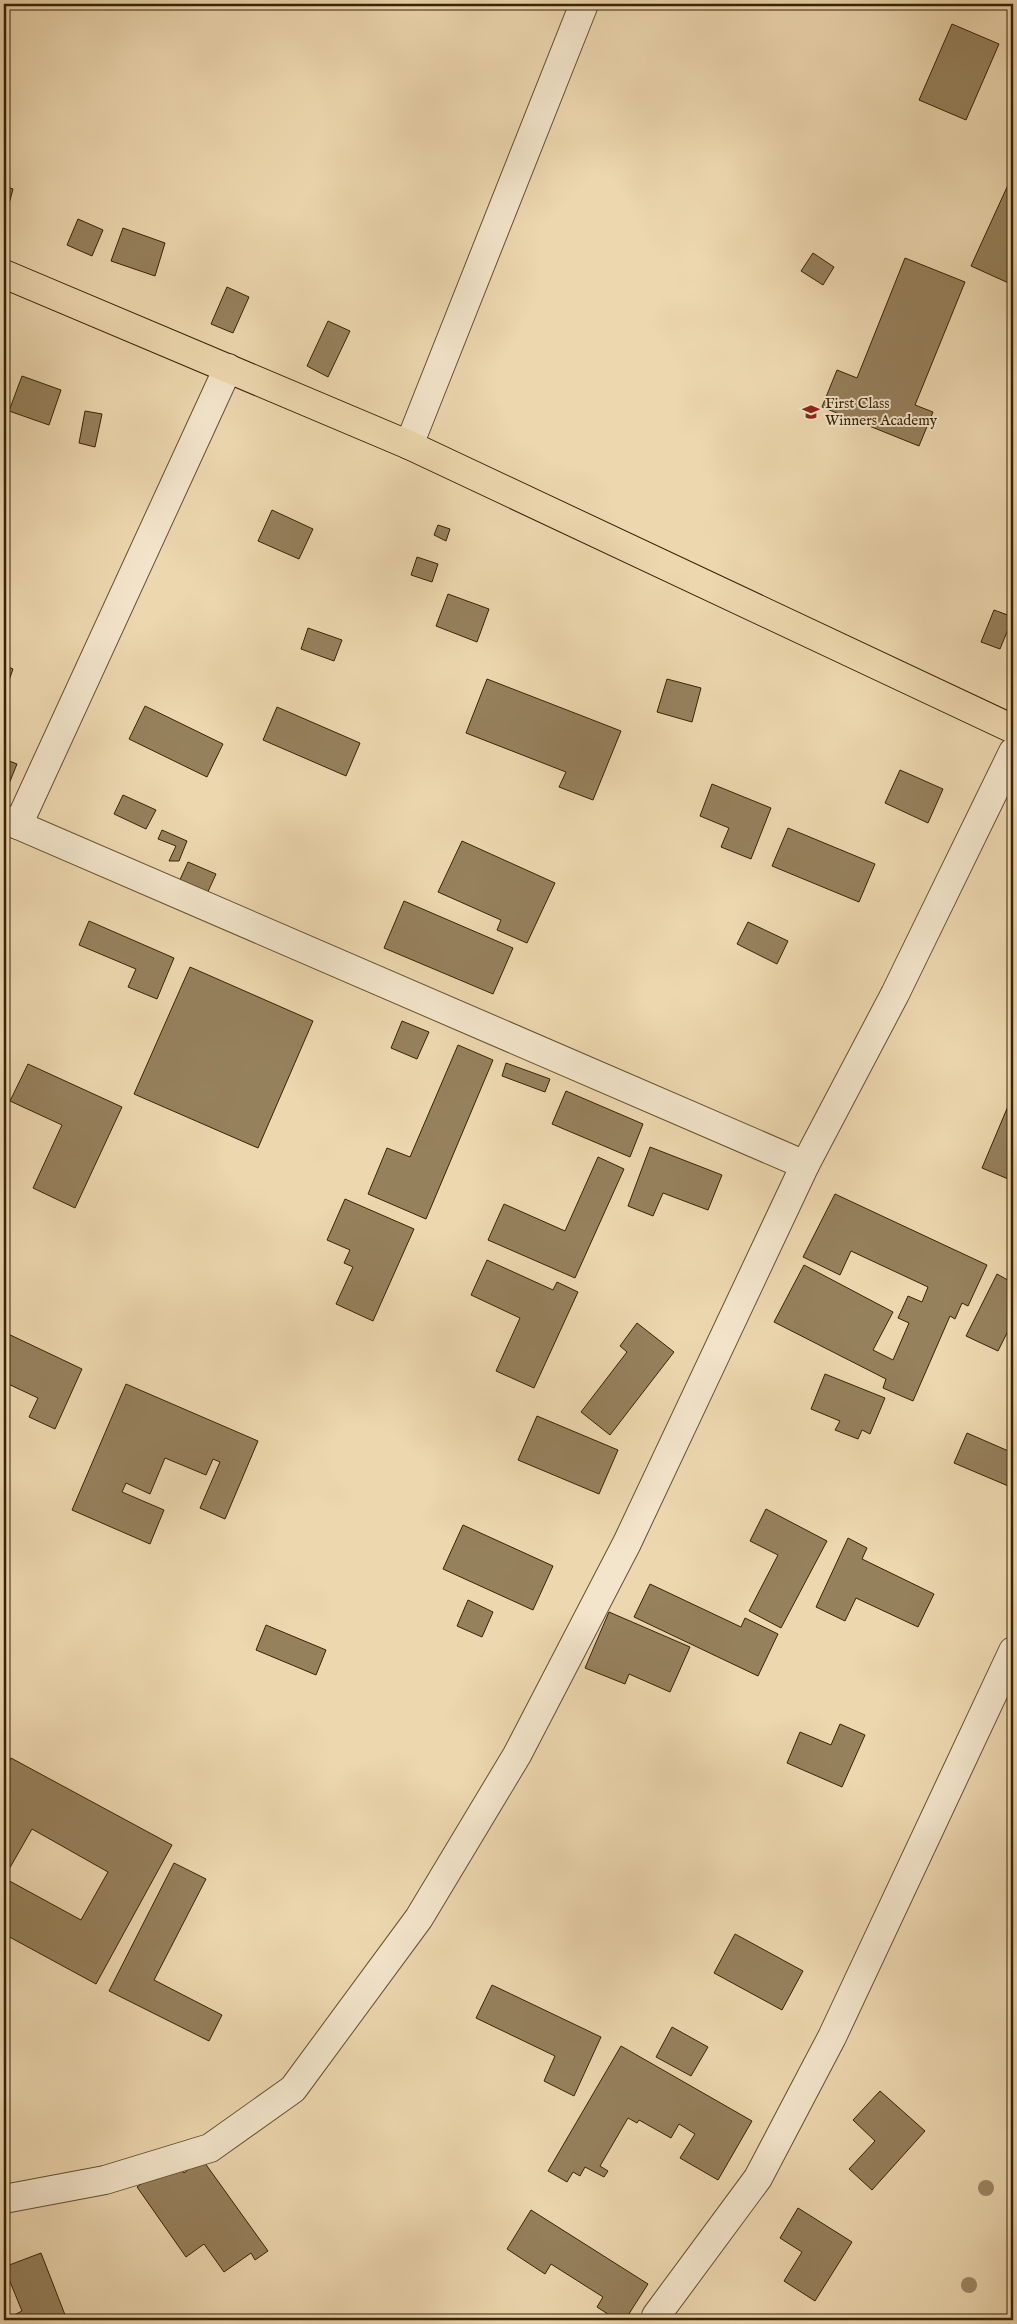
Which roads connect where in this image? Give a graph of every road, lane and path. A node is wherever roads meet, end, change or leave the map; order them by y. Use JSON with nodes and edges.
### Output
{"nodes":[{"id":1,"x":584,"y":4,"type":"edge"},
{"id":2,"x":4,"y":274,"type":"edge"},
{"id":3,"x":228,"y":368,"type":"junction"},
{"id":4,"x":409,"y":446,"type":"junction"},
{"id":5,"x":1013,"y":729,"type":"edge"},
{"id":6,"x":1013,"y":752,"type":"edge"},
{"id":7,"x":11,"y":822,"type":"edge"},
{"id":8,"x":805,"y":1165,"type":"junction"},
{"id":9,"x":1013,"y":1651,"type":"edge"},
{"id":10,"x":4,"y":2199,"type":"edge"},
{"id":11,"x":656,"y":2320,"type":"edge"}],
"edges":[{"from":1,"to":4,"type":"street"},
{"from":2,"to":3,"type":"main road"},
{"from":3,"to":4,"type":"main road"},
{"from":3,"to":7,"type":"street"},
{"from":4,"to":5,"type":"main road"},
{"from":6,"to":8,"type":"street"},
{"from":7,"to":8,"type":"street"},
{"from":8,"to":10,"type":"street"},
{"from":9,"to":11,"type":"street"}]}
